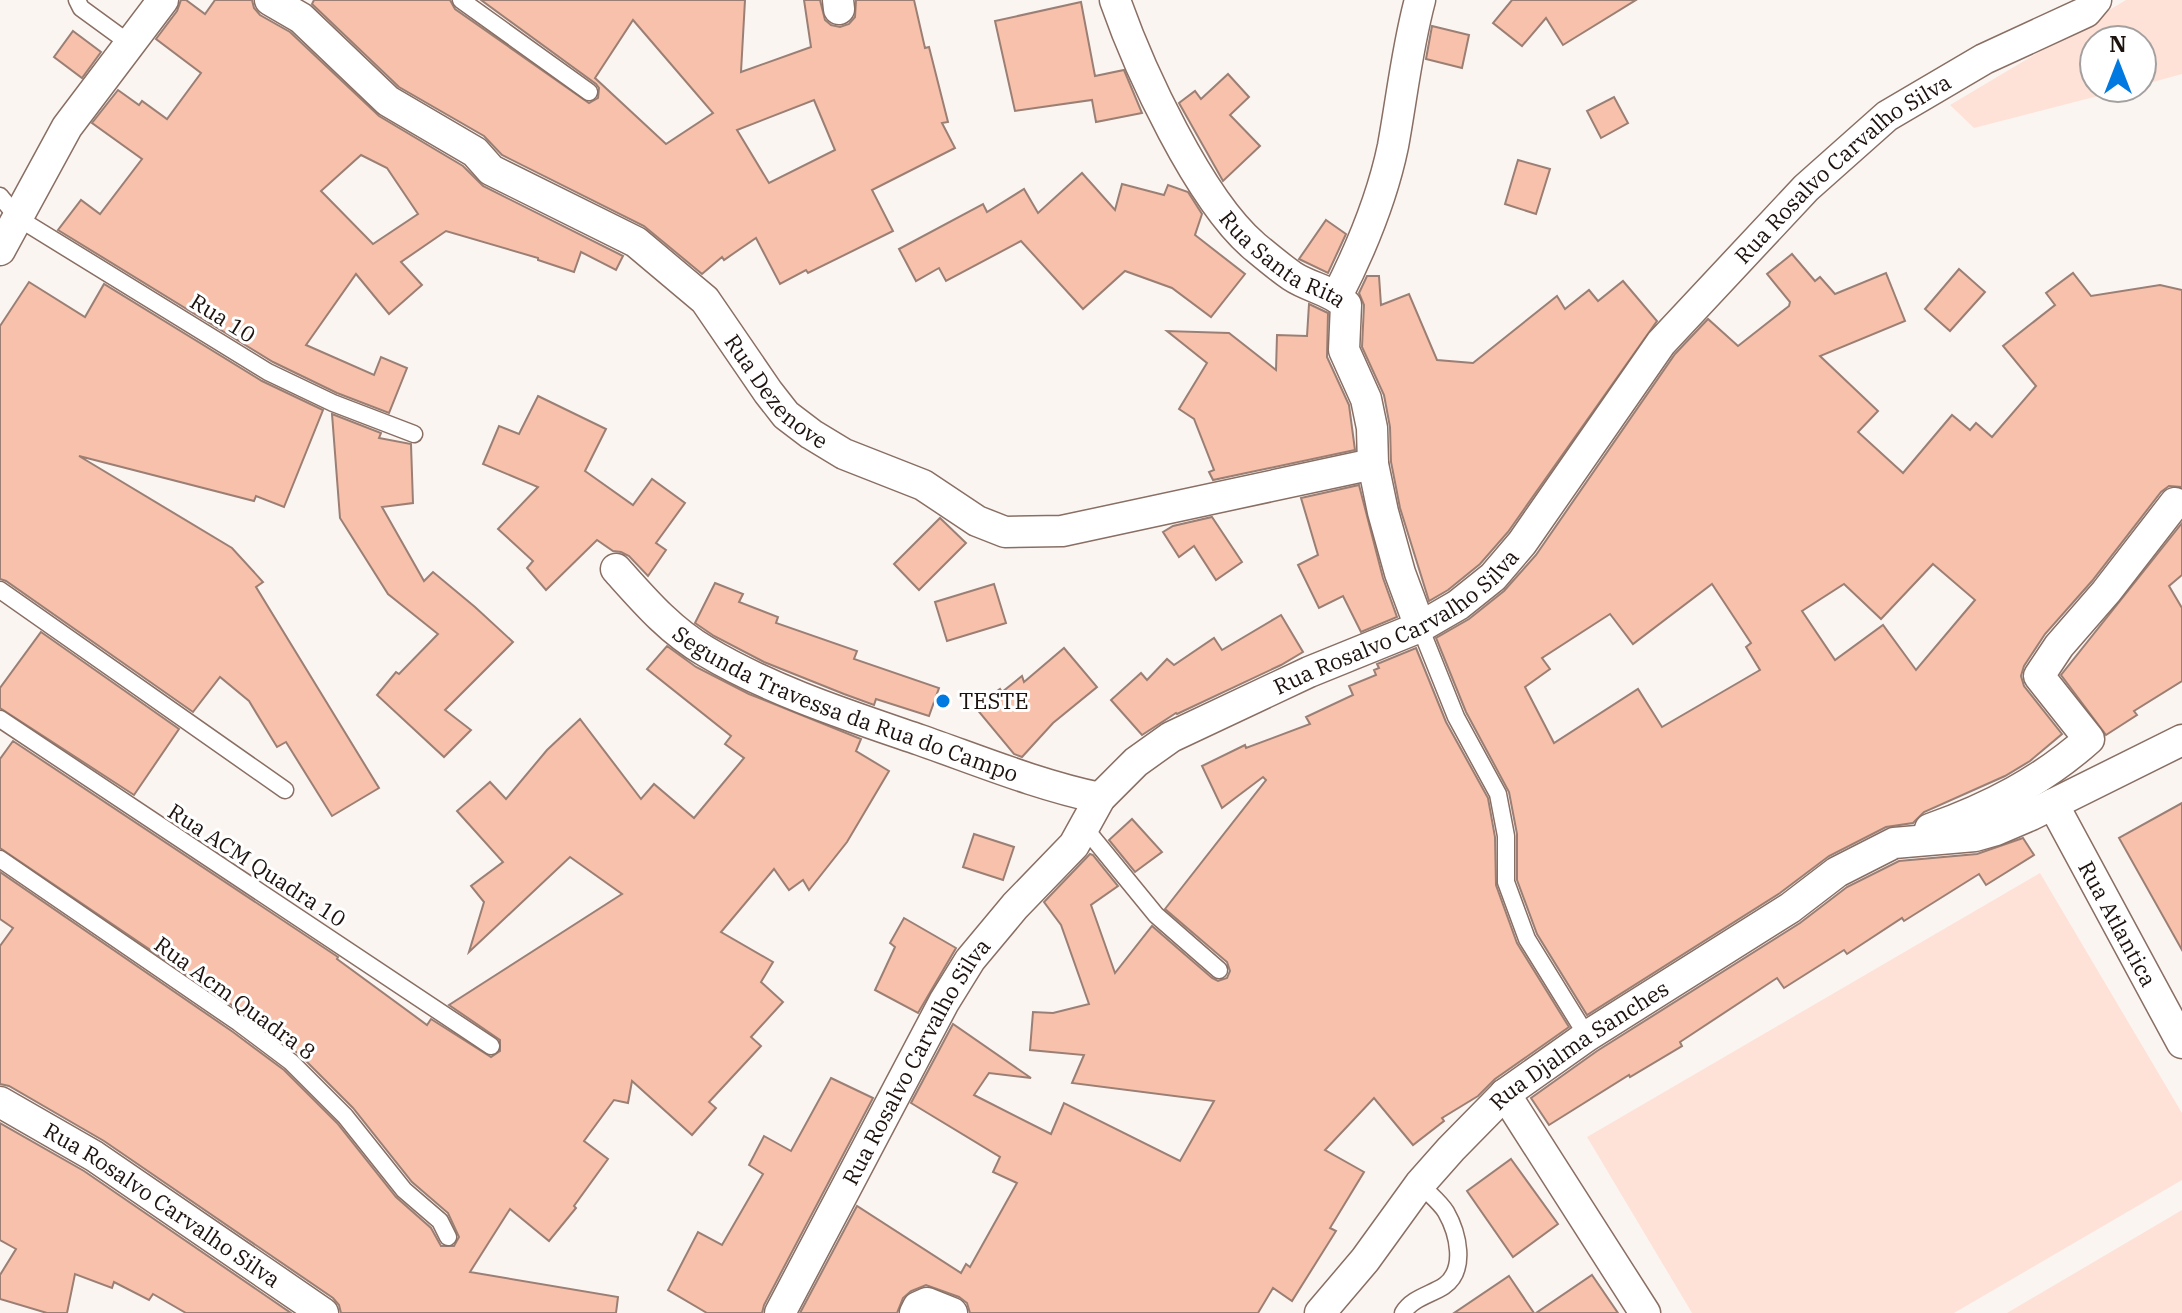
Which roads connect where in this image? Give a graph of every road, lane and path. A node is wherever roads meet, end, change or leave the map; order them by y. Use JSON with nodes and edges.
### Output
{"nodes":[{"id":1,"x":77,"y":0,"type":"edge"},
{"id":2,"x":163,"y":0,"type":"edge"},
{"id":3,"x":270,"y":0,"type":"edge"},
{"id":4,"x":461,"y":0,"type":"edge"},
{"id":5,"x":1115,"y":0,"type":"edge"},
{"id":6,"x":1420,"y":0,"type":"edge"},
{"id":7,"x":2096,"y":0,"type":"edge"},
{"id":8,"x":129,"y":43,"type":"junction"},
{"id":9,"x":589,"y":92,"type":"dead end"},
{"id":10,"x":9,"y":207,"type":"edge"},
{"id":11,"x":0,"y":250,"type":"edge"},
{"id":12,"x":1337,"y":296,"type":"junction"},
{"id":13,"x":414,"y":434,"type":"dead end"},
{"id":14,"x":1373,"y":464,"type":"junction"},
{"id":15,"x":2175,"y":503,"type":"dead end"},
{"id":16,"x":616,"y":569,"type":"dead end"},
{"id":17,"x":0,"y":590,"type":"edge"},
{"id":18,"x":1420,"y":627,"type":"junction"},
{"id":19,"x":0,"y":719,"type":"edge"},
{"id":20,"x":2182,"y":740,"type":"edge"},
{"id":21,"x":285,"y":790,"type":"dead end"},
{"id":22,"x":1100,"y":798,"type":"junction"},
{"id":23,"x":2053,"y":804,"type":"junction"},
{"id":24,"x":1084,"y":827,"type":"junction"},
{"id":25,"x":1894,"y":843,"type":"junction"},
{"id":26,"x":0,"y":859,"type":"edge"},
{"id":27,"x":1219,"y":970,"type":"dead end"},
{"id":28,"x":1587,"y":1036,"type":"junction"},
{"id":29,"x":2182,"y":1043,"type":"edge"},
{"id":30,"x":491,"y":1046,"type":"dead end"},
{"id":31,"x":1505,"y":1094,"type":"junction"},
{"id":32,"x":0,"y":1102,"type":"edge"},
{"id":33,"x":1420,"y":1184,"type":"junction"},
{"id":34,"x":448,"y":1237,"type":"dead end"},
{"id":35,"x":323,"y":1313,"type":"edge"},
{"id":36,"x":780,"y":1313,"type":"edge"},
{"id":37,"x":915,"y":1313,"type":"edge"},
{"id":38,"x":952,"y":1313,"type":"edge"},
{"id":39,"x":1320,"y":1313,"type":"edge"},
{"id":40,"x":1403,"y":1313,"type":"edge"},
{"id":41,"x":1645,"y":1313,"type":"edge"}],
"edges":[{"from":1,"to":8,"type":"lane"},
{"from":2,"to":8,"type":"street"},
{"from":3,"to":14,"type":"street","name":"Rua Dezenove"},
{"from":4,"to":9,"type":"lane"},
{"from":5,"to":12,"type":"street","name":"Rua Santa Rita"},
{"from":6,"to":12,"type":"street"},
{"from":7,"to":18,"type":"street","name":"Rua Rosalvo Carvalho Silva"},
{"from":8,"to":10,"type":"street"},
{"from":10,"to":11,"type":"street"},
{"from":10,"to":13,"type":"lane","name":"Rua 10"},
{"from":12,"to":14,"type":"street","name":"Rua Santa Rita"},
{"from":14,"to":18,"type":"street","name":"Rua Santa Rita"},
{"from":15,"to":25,"type":"street","name":"Rua Djalma Sanches"},
{"from":16,"to":22,"type":"street","name":"Segunda Travessa da Rua do Campo"},
{"from":17,"to":21,"type":"lane"},
{"from":18,"to":22,"type":"street","name":"Rua Rosalvo Carvalho Silva"},
{"from":18,"to":28,"type":"lane"},
{"from":19,"to":30,"type":"lane","name":"Rua ACM Quadra 10"},
{"from":20,"to":23,"type":"street","name":"Rua Djalma Sanches"},
{"from":22,"to":24,"type":"street","name":"Rua Rosalvo Carvalho Silva"},
{"from":23,"to":25,"type":"street","name":"Rua Djalma Sanches"},
{"from":23,"to":29,"type":"street","name":"Rua Atlantica"},
{"from":24,"to":27,"type":"lane"},
{"from":24,"to":36,"type":"street","name":"Rua Rosalvo Carvalho Silva"},
{"from":25,"to":28,"type":"street","name":"Rua Djalma Sanches"},
{"from":26,"to":34,"type":"lane","name":"Rua Acm Quadra 8"},
{"from":28,"to":31,"type":"street","name":"Rua Djalma Sanches"},
{"from":31,"to":33,"type":"street","name":"Rua Djalma Sanches"},
{"from":31,"to":41,"type":"street"},
{"from":32,"to":35,"type":"street","name":"Rua Rosalvo Carvalho Silva"},
{"from":33,"to":39,"type":"street","name":"Rua Djalma Sanches"},
{"from":33,"to":40,"type":"lane"},
{"from":37,"to":38,"type":"street"}]}
